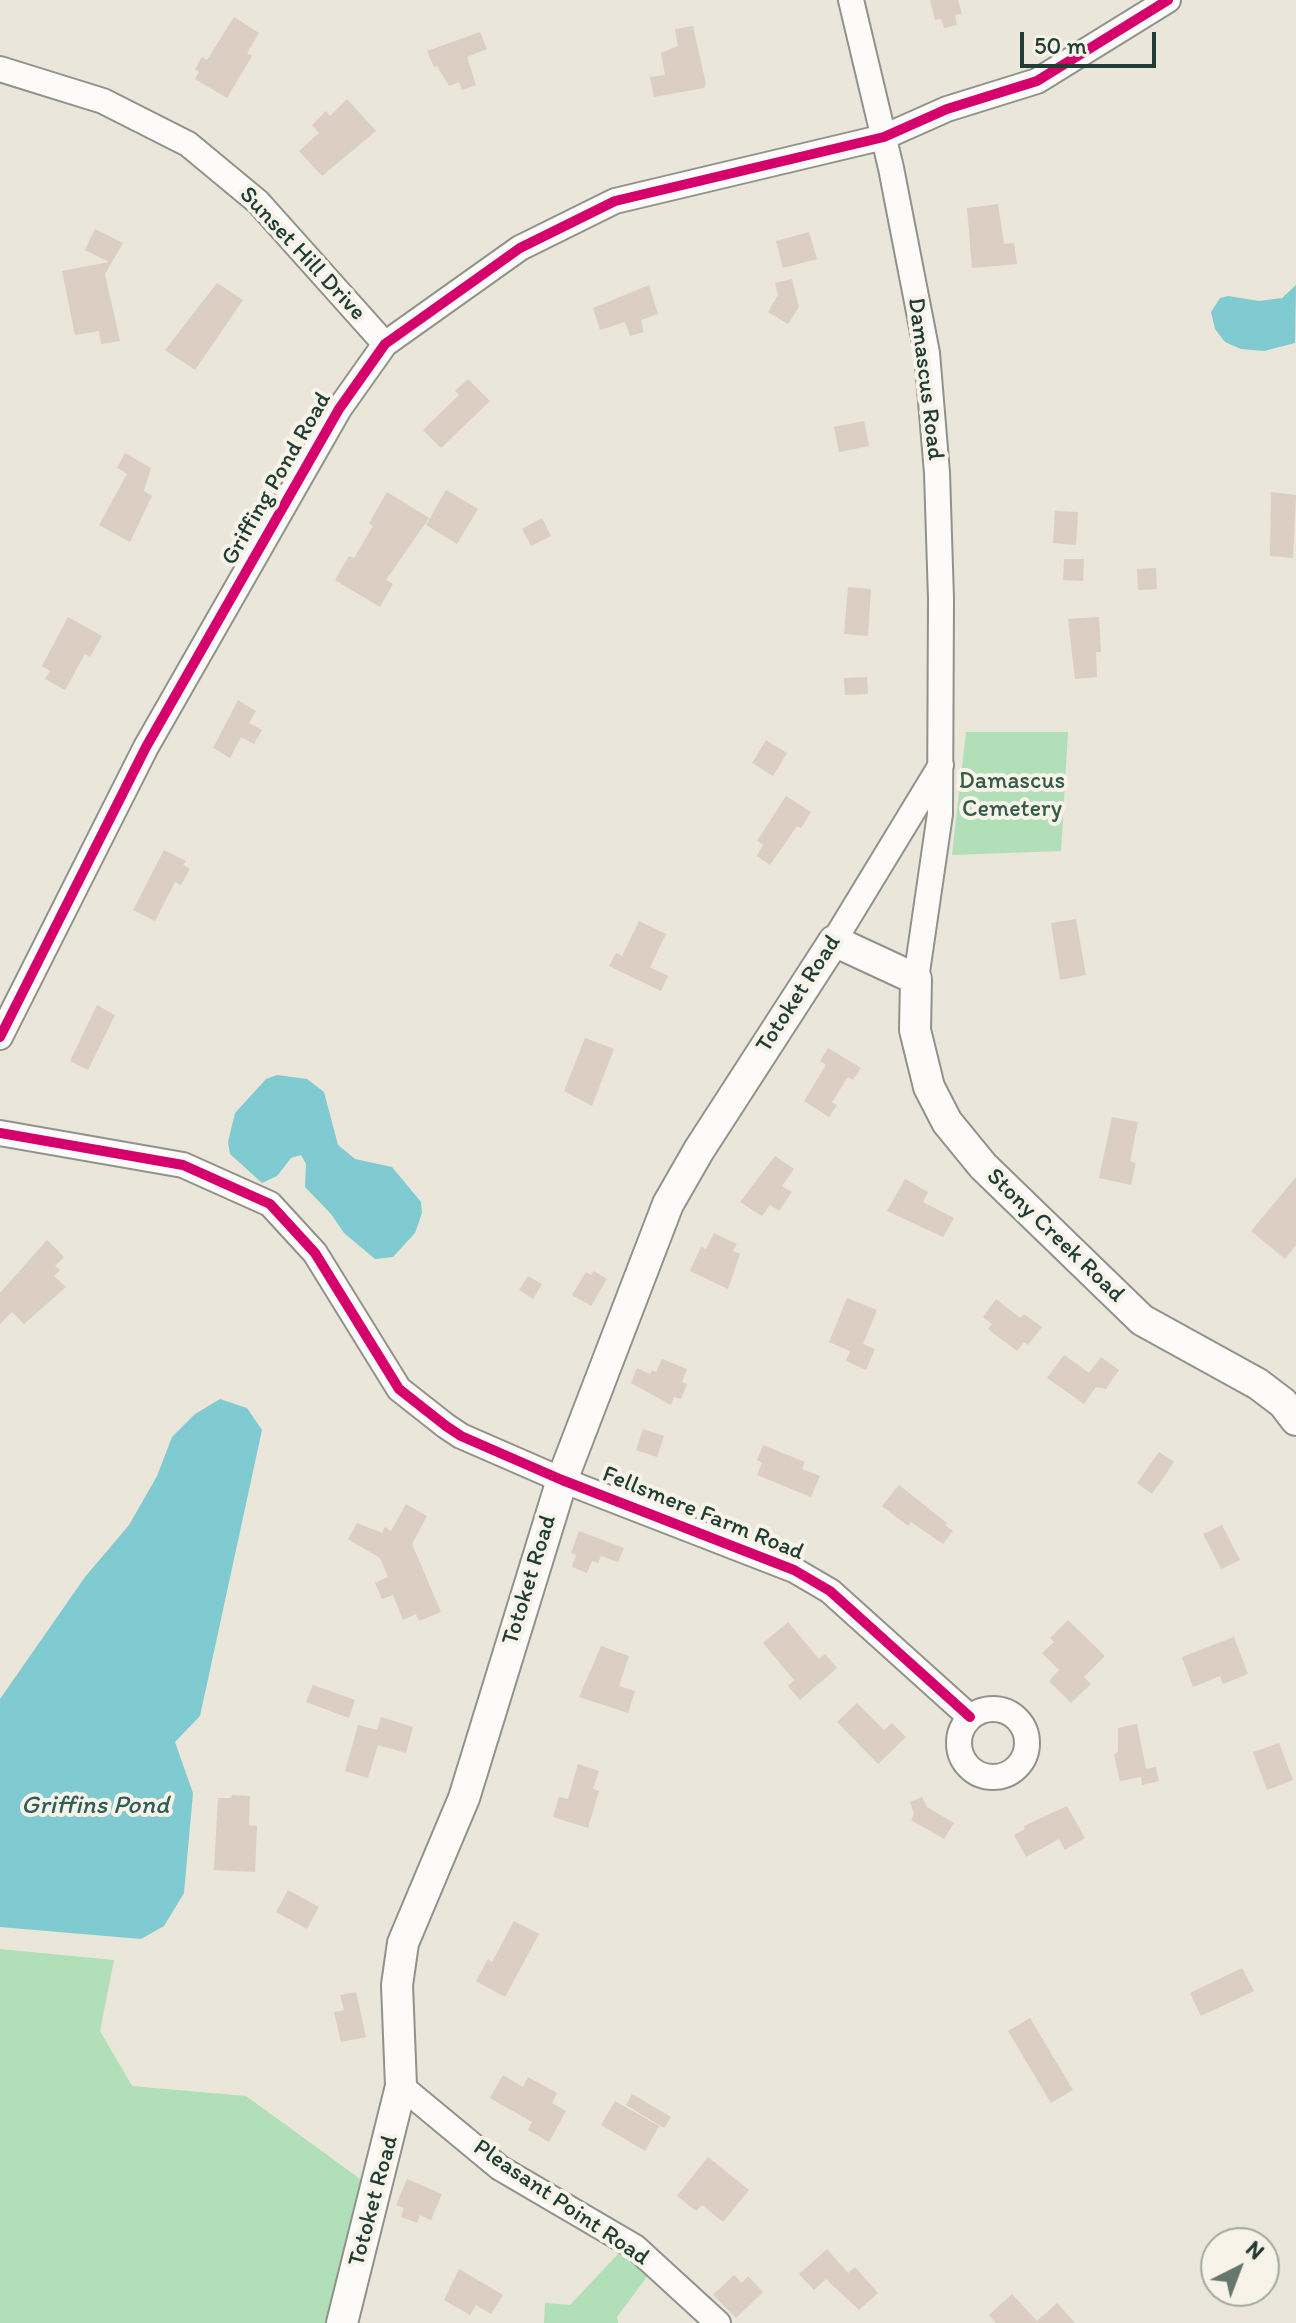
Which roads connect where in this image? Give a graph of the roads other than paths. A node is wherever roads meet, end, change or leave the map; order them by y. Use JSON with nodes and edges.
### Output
{"nodes":[{"id":1,"x":851,"y":0,"type":"edge"},
{"id":2,"x":1168,"y":0,"type":"edge"},
{"id":3,"x":0,"y":69,"type":"edge"},
{"id":4,"x":884,"y":137,"type":"junction"},
{"id":5,"x":385,"y":344,"type":"junction"},
{"id":6,"x":941,"y":765,"type":"junction"},
{"id":7,"x":834,"y":941,"type":"junction"},
{"id":8,"x":916,"y":979,"type":"junction"},
{"id":9,"x":0,"y":1037,"type":"edge"},
{"id":10,"x":0,"y":1133,"type":"edge"},
{"id":11,"x":1296,"y":1420,"type":"edge"},
{"id":12,"x":562,"y":1480,"type":"junction"},
{"id":13,"x":970,"y":1717,"type":"dead end"},
{"id":14,"x":401,"y":2086,"type":"junction"},
{"id":15,"x":342,"y":2323,"type":"edge"},
{"id":16,"x":718,"y":2323,"type":"edge"}],
"edges":[{"from":1,"to":4,"type":"street","name":"Damascus Road"},
{"from":2,"to":4,"type":"street","name":"Griffing Pond Road"},
{"from":3,"to":5,"type":"street","name":"Sunset Hill Drive"},
{"from":4,"to":5,"type":"street","name":"Griffing Pond Road"},
{"from":4,"to":6,"type":"street","name":"Damascus Road"},
{"from":5,"to":9,"type":"street","name":"Griffing Pond Road"},
{"from":6,"to":7,"type":"street","name":"Totoket Road"},
{"from":6,"to":8,"type":"street","name":"Stony Creek Road"},
{"from":7,"to":8,"type":"main road"},
{"from":7,"to":12,"type":"main road","name":"Totoket Road"},
{"from":8,"to":11,"type":"main road","name":"Stony Creek Road"},
{"from":10,"to":12,"type":"street"},
{"from":12,"to":13,"type":"street","name":"Fellsmere Farm Road"},
{"from":12,"to":14,"type":"main road","name":"Totoket Road"},
{"from":14,"to":15,"type":"main road","name":"Totoket Road"},
{"from":14,"to":16,"type":"street","name":"Pleasant Point Road"}]}
